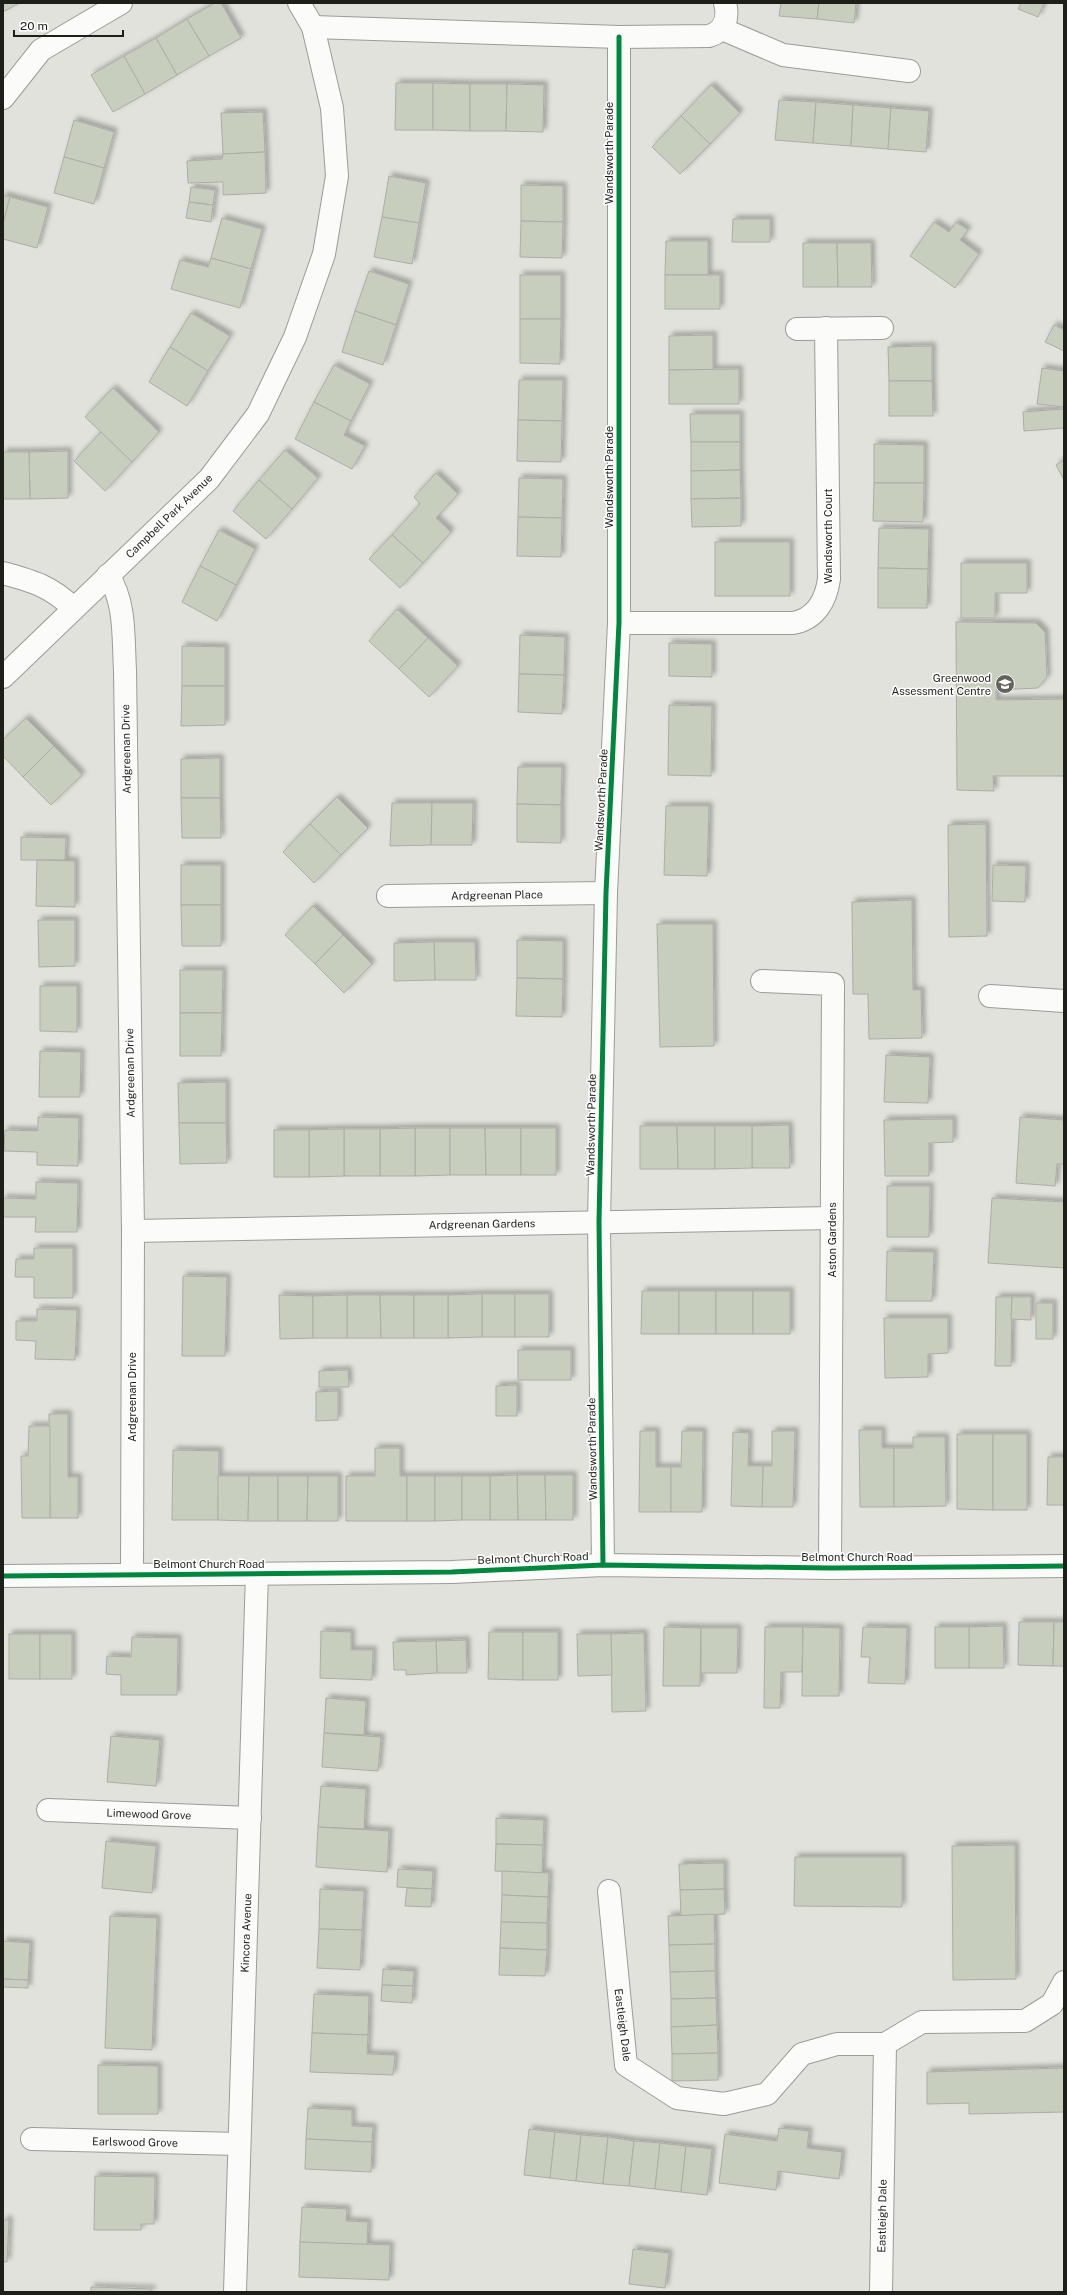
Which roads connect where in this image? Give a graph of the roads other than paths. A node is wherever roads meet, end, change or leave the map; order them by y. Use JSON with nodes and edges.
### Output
{"nodes":[{"id":1,"x":121,"y":3,"type":"edge"},
{"id":2,"x":299,"y":3,"type":"edge"},
{"id":3,"x":725,"y":3,"type":"edge"},
{"id":4,"x":312,"y":27,"type":"junction"},
{"id":5,"x":722,"y":29,"type":"junction"},
{"id":6,"x":619,"y":36,"type":"junction"},
{"id":7,"x":909,"y":71,"type":"dead end"},
{"id":8,"x":3,"y":98,"type":"edge"},
{"id":9,"x":826,"y":328,"type":"junction"},
{"id":10,"x":882,"y":328,"type":"dead end"},
{"id":11,"x":797,"y":329,"type":"dead end"},
{"id":12,"x":3,"y":573,"type":"edge"},
{"id":13,"x":108,"y":575,"type":"junction"},
{"id":14,"x":73,"y":608,"type":"junction"},
{"id":15,"x":619,"y":623,"type":"junction"},
{"id":16,"x":3,"y":677,"type":"edge"},
{"id":17,"x":606,"y":893,"type":"junction"},
{"id":18,"x":388,"y":896,"type":"dead end"},
{"id":19,"x":762,"y":981,"type":"dead end"},
{"id":20,"x":990,"y":996,"type":"dead end"},
{"id":21,"x":1064,"y":1001,"type":"edge"},
{"id":22,"x":832,"y":1218,"type":"junction"},
{"id":23,"x":599,"y":1222,"type":"junction"},
{"id":24,"x":133,"y":1231,"type":"junction"},
{"id":25,"x":603,"y":1565,"type":"junction"},
{"id":26,"x":1064,"y":1566,"type":"edge"},
{"id":27,"x":830,"y":1568,"type":"junction"},
{"id":28,"x":257,"y":1573,"type":"junction"},
{"id":29,"x":132,"y":1574,"type":"junction"},
{"id":30,"x":3,"y":1576,"type":"edge"},
{"id":31,"x":48,"y":1810,"type":"dead end"},
{"id":32,"x":250,"y":1818,"type":"junction"},
{"id":33,"x":609,"y":1891,"type":"dead end"},
{"id":34,"x":1064,"y":1982,"type":"edge"},
{"id":35,"x":885,"y":2044,"type":"junction"},
{"id":36,"x":32,"y":2139,"type":"dead end"},
{"id":37,"x":239,"y":2144,"type":"junction"},
{"id":38,"x":235,"y":2292,"type":"edge"},
{"id":39,"x":881,"y":2292,"type":"edge"}],
"edges":[{"from":1,"to":8,"type":"street"},
{"from":2,"to":4,"type":"street","name":"Campbell Park Avenue"},
{"from":3,"to":5,"type":"street"},
{"from":4,"to":6,"type":"street"},
{"from":4,"to":13,"type":"street","name":"Campbell Park Avenue"},
{"from":5,"to":6,"type":"street"},
{"from":5,"to":7,"type":"street"},
{"from":6,"to":15,"type":"street","name":"Wandsworth Parade"},
{"from":9,"to":10,"type":"street"},
{"from":9,"to":11,"type":"street"},
{"from":9,"to":15,"type":"street","name":"Wandsworth Court"},
{"from":12,"to":14,"type":"street"},
{"from":13,"to":14,"type":"street","name":"Campbell Park Avenue"},
{"from":13,"to":24,"type":"street","name":"Ardgreenan Drive"},
{"from":14,"to":16,"type":"street","name":"Campbell Park Avenue"},
{"from":15,"to":17,"type":"street","name":"Wandsworth Parade"},
{"from":17,"to":18,"type":"street","name":"Ardgreenan Place"},
{"from":17,"to":23,"type":"street","name":"Wandsworth Parade"},
{"from":19,"to":22,"type":"street","name":"Aston Gardens"},
{"from":20,"to":21,"type":"street"},
{"from":22,"to":23,"type":"street","name":"Ardgreenan Gardens"},
{"from":22,"to":27,"type":"street","name":"Aston Gardens"},
{"from":23,"to":24,"type":"street","name":"Ardgreenan Gardens"},
{"from":23,"to":25,"type":"street","name":"Wandsworth Parade"},
{"from":24,"to":29,"type":"street","name":"Ardgreenan Drive"},
{"from":25,"to":27,"type":"street","name":"Belmont Church Road"},
{"from":25,"to":28,"type":"street","name":"Belmont Church Road"},
{"from":26,"to":27,"type":"street","name":"Belmont Church Road"},
{"from":28,"to":29,"type":"street","name":"Belmont Church Road"},
{"from":28,"to":32,"type":"street","name":"Kincora Avenue"},
{"from":29,"to":30,"type":"street","name":"Belmont Church Road"},
{"from":31,"to":32,"type":"street","name":"Limewood Grove"},
{"from":32,"to":37,"type":"street","name":"Kincora Avenue"},
{"from":33,"to":35,"type":"street","name":"Eastleigh Dale"},
{"from":34,"to":35,"type":"street"},
{"from":35,"to":39,"type":"street","name":"Eastleigh Dale"},
{"from":36,"to":37,"type":"street","name":"Earlswood Grove"},
{"from":37,"to":38,"type":"street","name":"Kincora Avenue"}]}
